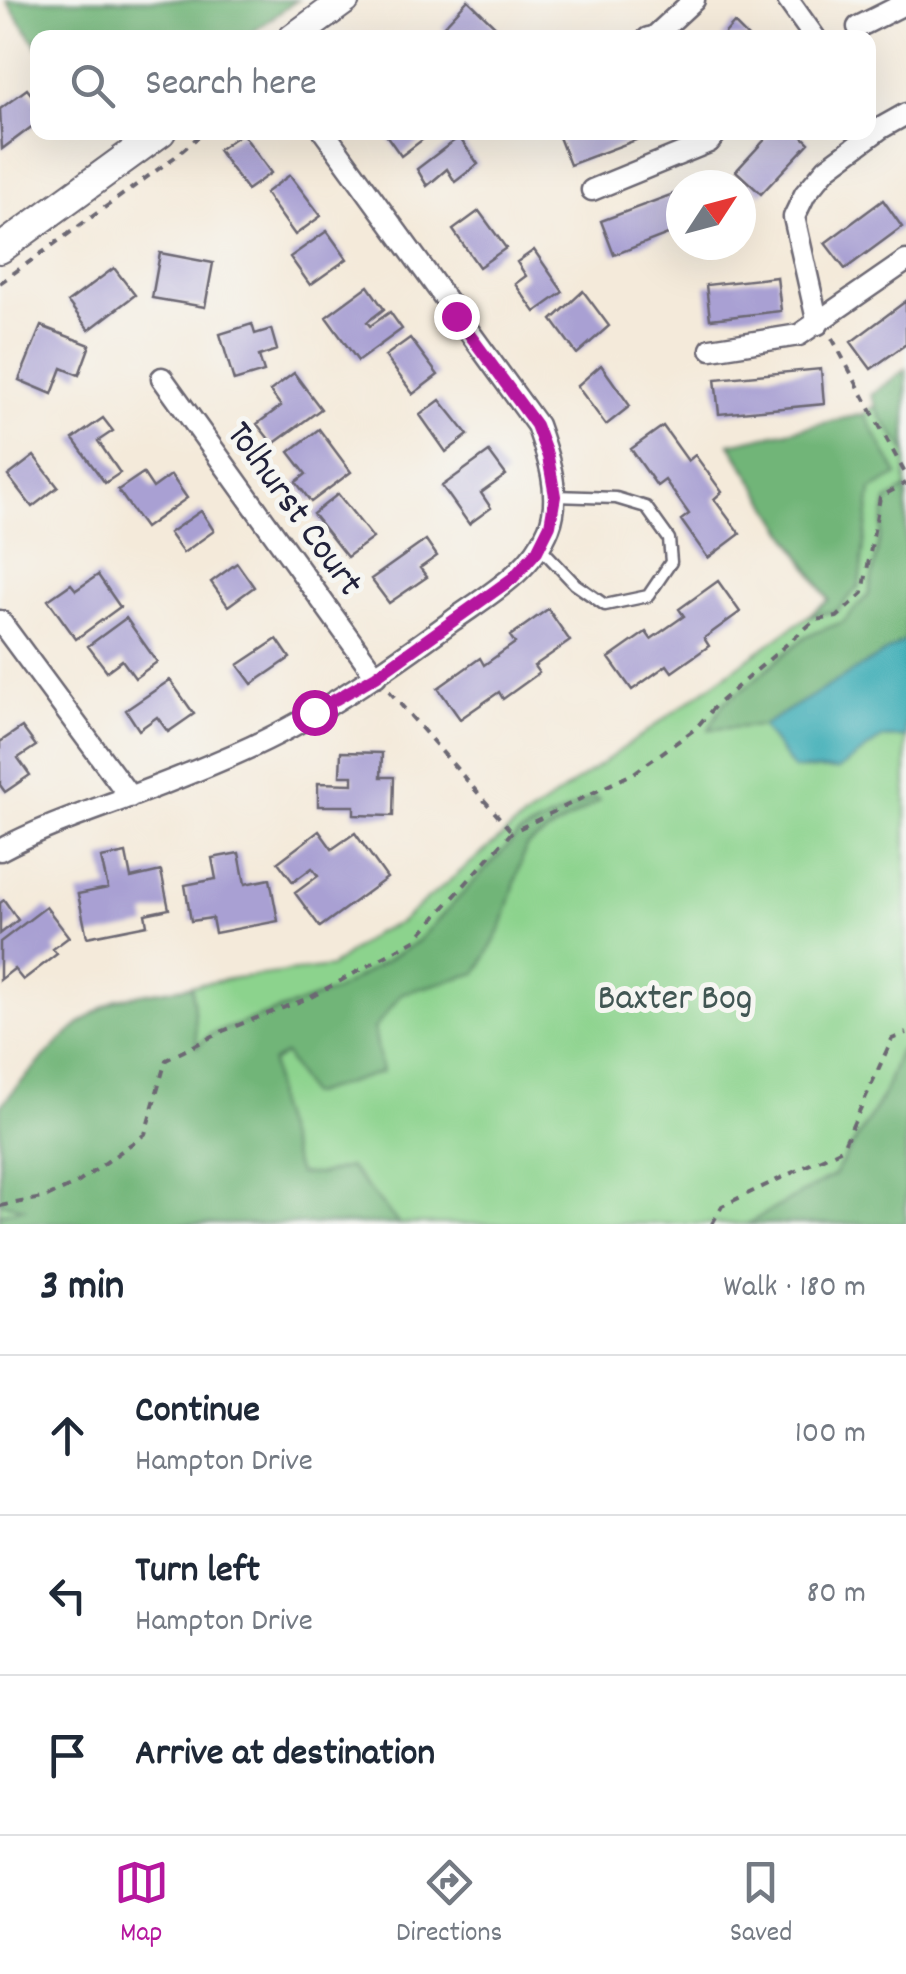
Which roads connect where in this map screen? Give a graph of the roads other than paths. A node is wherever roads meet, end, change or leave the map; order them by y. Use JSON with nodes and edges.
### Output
{"nodes":[{"id":1,"x":345,"y":0,"type":"edge"},
{"id":2,"x":694,"y":0,"type":"edge"},
{"id":3,"x":788,"y":0,"type":"edge"},
{"id":4,"x":906,"y":3,"type":"edge"},
{"id":5,"x":858,"y":27,"type":"dead end"},
{"id":6,"x":304,"y":30,"type":"edge"},
{"id":7,"x":662,"y":30,"type":"edge"},
{"id":8,"x":809,"y":30,"type":"edge"},
{"id":9,"x":906,"y":114,"type":"edge"},
{"id":10,"x":876,"y":119,"type":"edge"},
{"id":11,"x":151,"y":140,"type":"edge"},
{"id":12,"x":330,"y":140,"type":"edge"},
{"id":13,"x":700,"y":140,"type":"edge"},
{"id":14,"x":854,"y":140,"type":"edge"},
{"id":15,"x":592,"y":190,"type":"dead end"},
{"id":16,"x":0,"y":249,"type":"edge"},
{"id":17,"x":906,"y":261,"type":"edge"},
{"id":18,"x":818,"y":324,"type":"junction"},
{"id":19,"x":711,"y":349,"type":"dead end"},
{"id":20,"x":162,"y":378,"type":"dead end"},
{"id":21,"x":555,"y":496,"type":"junction"},
{"id":22,"x":540,"y":546,"type":"junction"},
{"id":23,"x":0,"y":621,"type":"edge"},
{"id":24,"x":376,"y":676,"type":"junction"},
{"id":25,"x":130,"y":797,"type":"junction"},
{"id":26,"x":0,"y":850,"type":"edge"}],
"edges":[{"from":1,"to":6,"type":"street"},
{"from":2,"to":7,"type":"street"},
{"from":3,"to":8,"type":"street"},
{"from":4,"to":5,"type":"street"},
{"from":9,"to":10,"type":"street"},
{"from":11,"to":16,"type":"street"},
{"from":12,"to":21,"type":"street"},
{"from":13,"to":15,"type":"street"},
{"from":14,"to":18,"type":"street"},
{"from":17,"to":18,"type":"street"},
{"from":18,"to":19,"type":"street"},
{"from":20,"to":24,"type":"street","name":"Tolhurst Court"},
{"from":21,"to":22,"type":"street"},
{"from":21,"to":22,"type":"lane"},
{"from":22,"to":24,"type":"street"},
{"from":23,"to":25,"type":"street"},
{"from":24,"to":25,"type":"street"},
{"from":25,"to":26,"type":"street"}]}
